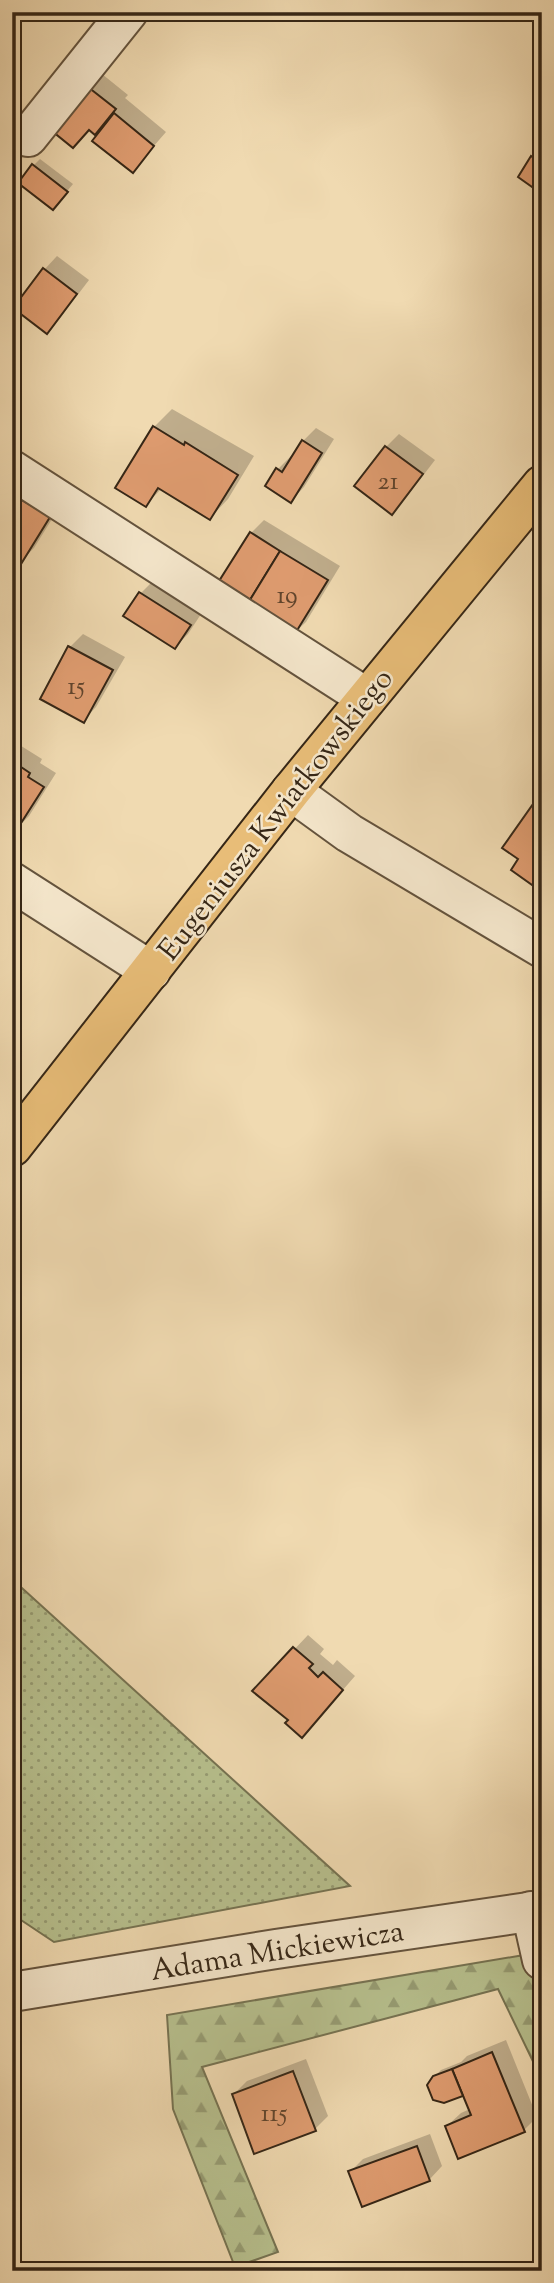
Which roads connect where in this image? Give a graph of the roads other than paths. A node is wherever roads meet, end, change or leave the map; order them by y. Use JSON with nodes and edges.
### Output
{"nodes":[{"id":1,"x":128,"y":12,"type":"edge"},
{"id":2,"x":28,"y":136,"type":"dead end"},
{"id":3,"x":12,"y":470,"type":"edge"},
{"id":4,"x":536,"y":503,"type":"edge"},
{"id":5,"x":367,"y":698,"type":"junction"},
{"id":6,"x":291,"y":791,"type":"junction"},
{"id":7,"x":12,"y":882,"type":"edge"},
{"id":8,"x":542,"y":948,"type":"edge"},
{"id":9,"x":151,"y":971,"type":"junction"},
{"id":10,"x":12,"y":1147,"type":"edge"},
{"id":11,"x":537,"y":1910,"type":"edge"},
{"id":12,"x":542,"y":1960,"type":"edge"},
{"id":13,"x":12,"y":1992,"type":"edge"}],
"edges":[{"from":1,"to":2,"type":"street"},
{"from":3,"to":5,"type":"street"},
{"from":4,"to":5,"type":"main road","name":"Eugeniusza Kwiatkowskiego"},
{"from":5,"to":6,"type":"main road","name":"Eugeniusza Kwiatkowskiego"},
{"from":6,"to":8,"type":"street"},
{"from":6,"to":9,"type":"main road","name":"Eugeniusza Kwiatkowskiego"},
{"from":7,"to":9,"type":"street"},
{"from":9,"to":10,"type":"main road","name":"Eugeniusza Kwiatkowskiego"},
{"from":11,"to":12,"type":"street"},
{"from":11,"to":13,"type":"street","name":"Adama Mickiewicza"}]}
